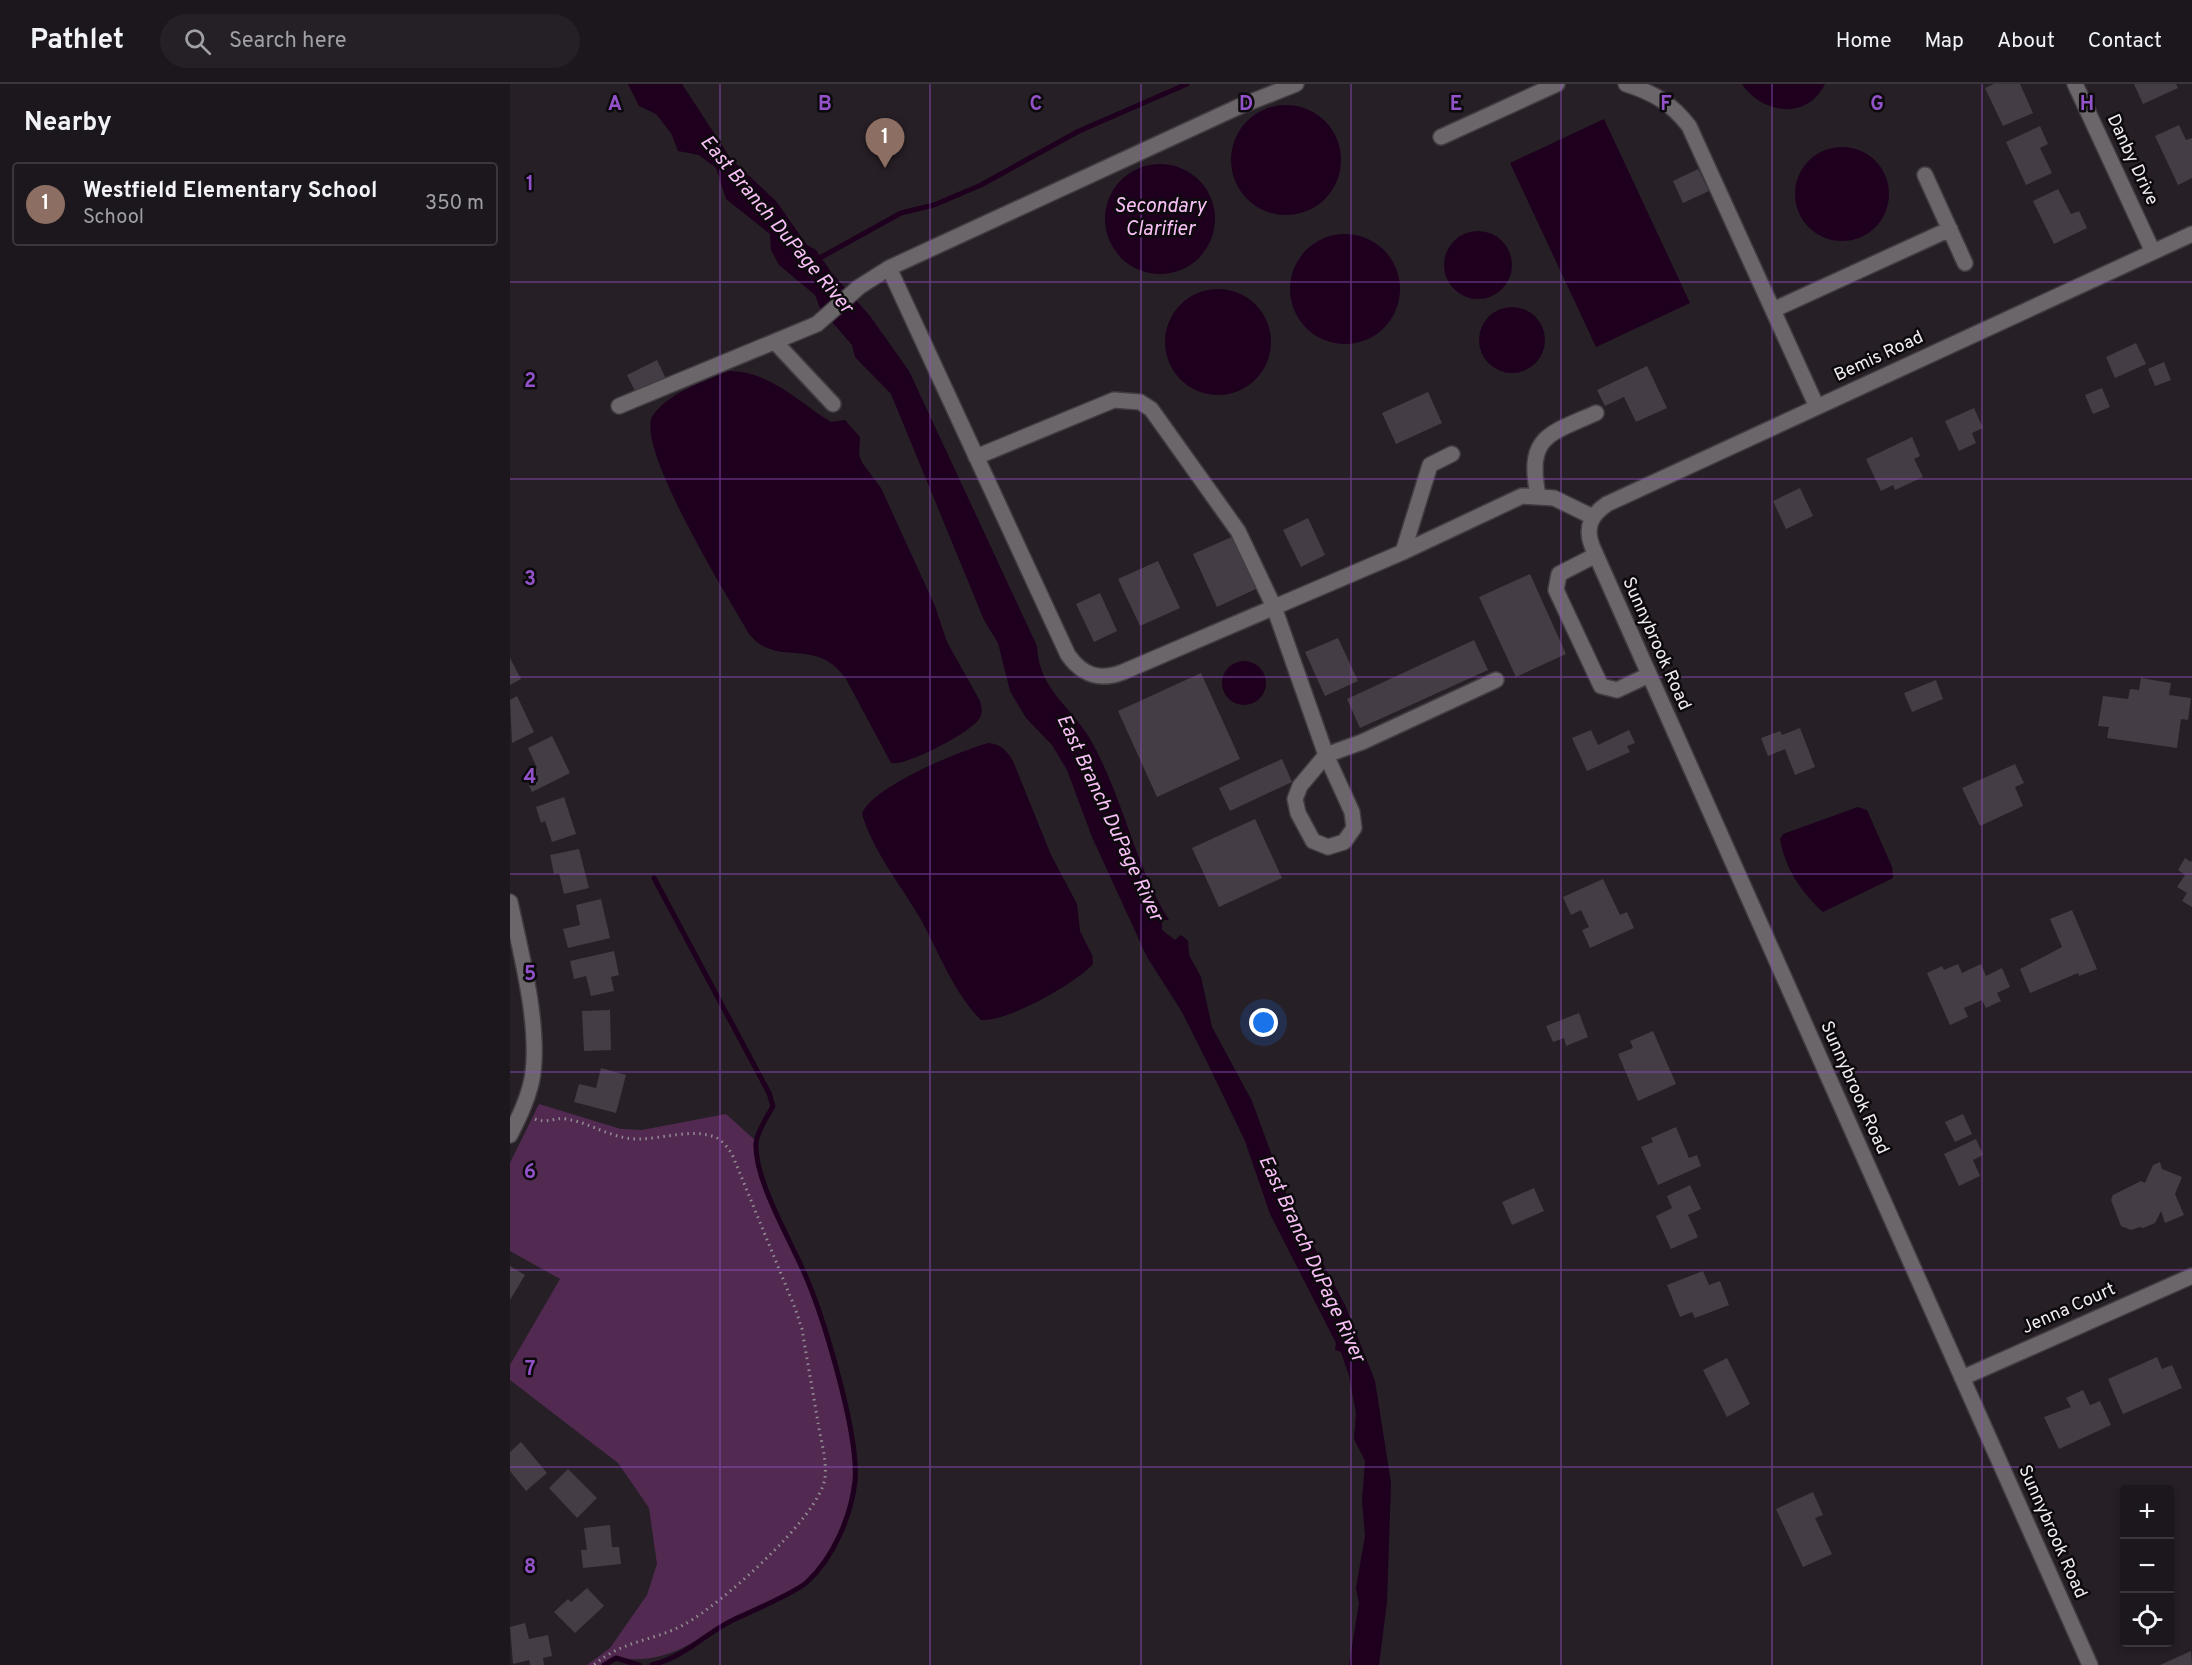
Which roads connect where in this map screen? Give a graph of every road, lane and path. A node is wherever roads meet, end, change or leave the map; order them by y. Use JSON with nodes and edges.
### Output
{"nodes":[{"id":1,"x":1296,"y":84,"type":"edge"},
{"id":2,"x":1557,"y":84,"type":"edge"},
{"id":3,"x":1626,"y":84,"type":"edge"},
{"id":4,"x":2075,"y":84,"type":"edge"},
{"id":5,"x":1441,"y":137,"type":"dead end"},
{"id":6,"x":1925,"y":175,"type":"dead end"},
{"id":7,"x":1950,"y":229,"type":"junction"},
{"id":8,"x":2192,"y":234,"type":"edge"},
{"id":9,"x":2153,"y":252,"type":"junction"},
{"id":10,"x":1965,"y":263,"type":"dead end"},
{"id":11,"x":889,"y":268,"type":"junction"},
{"id":12,"x":1773,"y":310,"type":"junction"},
{"id":13,"x":775,"y":342,"type":"junction"},
{"id":14,"x":833,"y":404,"type":"dead end"},
{"id":15,"x":619,"y":406,"type":"dead end"},
{"id":16,"x":1817,"y":407,"type":"junction"},
{"id":17,"x":1596,"y":413,"type":"dead end"},
{"id":18,"x":1452,"y":454,"type":"dead end"},
{"id":19,"x":976,"y":457,"type":"junction"},
{"id":20,"x":1538,"y":495,"type":"junction"},
{"id":21,"x":1591,"y":521,"type":"junction"},
{"id":22,"x":1403,"y":552,"type":"junction"},
{"id":23,"x":1596,"y":555,"type":"junction"},
{"id":24,"x":1274,"y":607,"type":"junction"},
{"id":25,"x":1649,"y":675,"type":"junction"},
{"id":26,"x":1496,"y":680,"type":"dead end"},
{"id":27,"x":1326,"y":755,"type":"junction"},
{"id":28,"x":510,"y":902,"type":"edge"},
{"id":29,"x":521,"y":1114,"type":"junction"},
{"id":30,"x":510,"y":1135,"type":"edge"},
{"id":31,"x":2192,"y":1276,"type":"edge"},
{"id":32,"x":1962,"y":1378,"type":"junction"},
{"id":33,"x":594,"y":1665,"type":"edge"},
{"id":34,"x":2090,"y":1665,"type":"edge"}],
"edges":[{"from":1,"to":11,"type":"street"},
{"from":2,"to":5,"type":"street"},
{"from":3,"to":12,"type":"street"},
{"from":4,"to":9,"type":"street","name":"Danby Drive"},
{"from":6,"to":7,"type":"street"},
{"from":7,"to":10,"type":"street"},
{"from":7,"to":12,"type":"street"},
{"from":8,"to":9,"type":"street","name":"Bemis Road"},
{"from":9,"to":16,"type":"street","name":"Bemis Road"},
{"from":11,"to":13,"type":"street"},
{"from":11,"to":19,"type":"street"},
{"from":12,"to":16,"type":"street"},
{"from":13,"to":14,"type":"street"},
{"from":13,"to":15,"type":"street"},
{"from":16,"to":21,"type":"street","name":"Bemis Road"},
{"from":17,"to":20,"type":"street"},
{"from":18,"to":22,"type":"street"},
{"from":19,"to":24,"type":"street"},
{"from":19,"to":24,"type":"street"},
{"from":20,"to":21,"type":"street"},
{"from":20,"to":22,"type":"street"},
{"from":21,"to":23,"type":"street","name":"Sunnybrook Road"},
{"from":22,"to":24,"type":"street"},
{"from":23,"to":25,"type":"street","name":"Sunnybrook Road"},
{"from":23,"to":25,"type":"street"},
{"from":24,"to":27,"type":"street"},
{"from":25,"to":32,"type":"street","name":"Sunnybrook Road"},
{"from":26,"to":27,"type":"street"},
{"from":27,"to":27,"type":"street"},
{"from":28,"to":29,"type":"street"},
{"from":29,"to":30,"type":"street"},
{"from":29,"to":33,"type":"path"},
{"from":31,"to":32,"type":"street","name":"Jenna Court"},
{"from":32,"to":34,"type":"street","name":"Sunnybrook Road"}]}
